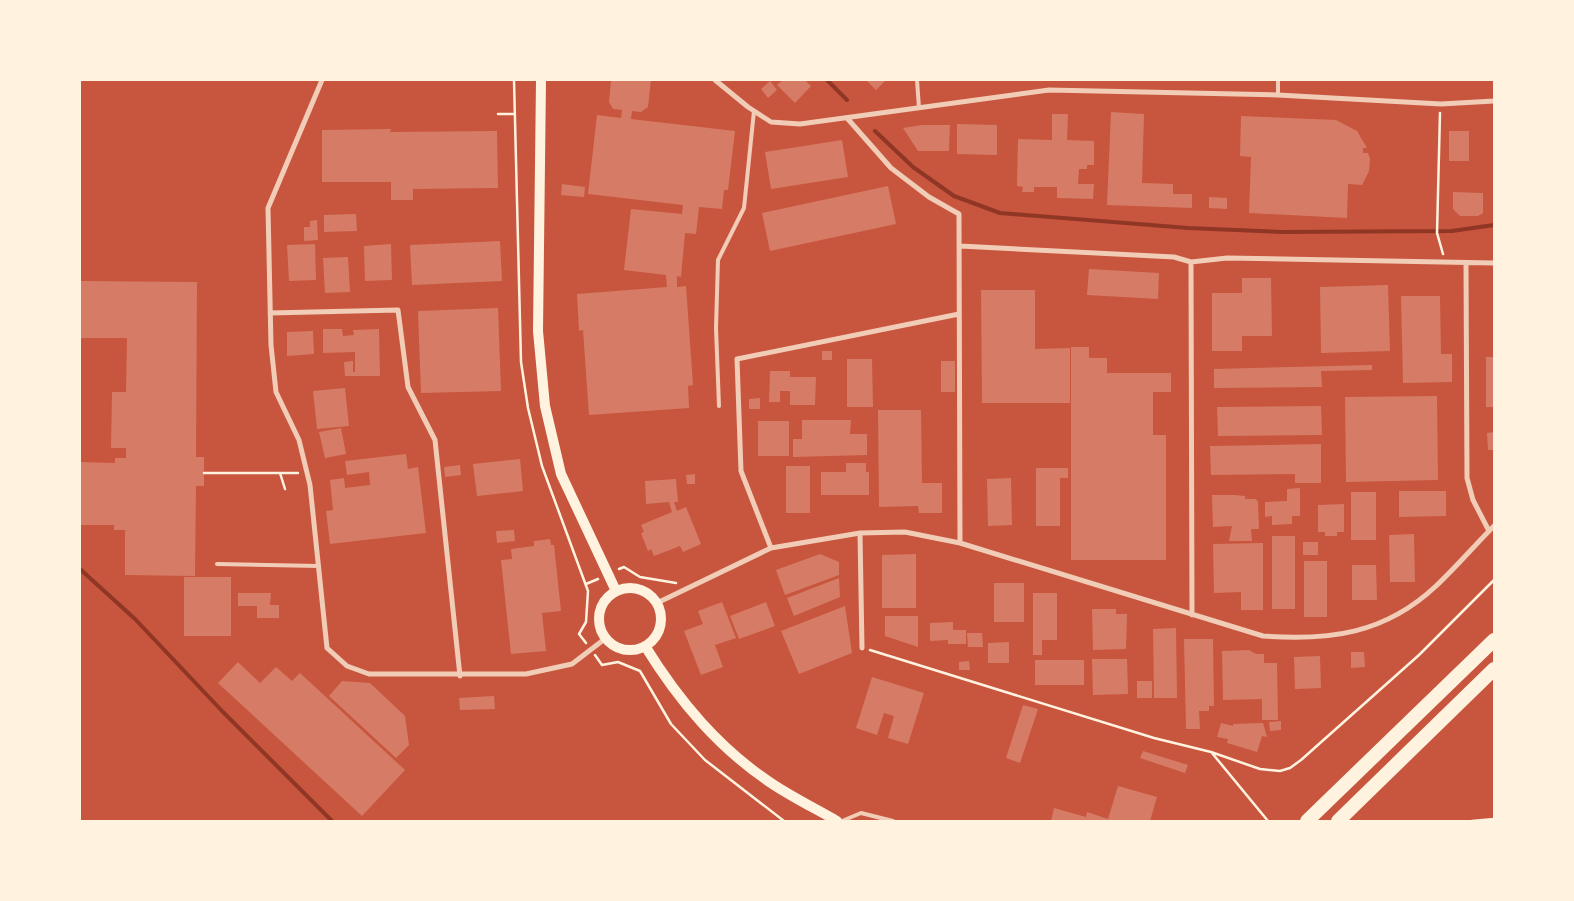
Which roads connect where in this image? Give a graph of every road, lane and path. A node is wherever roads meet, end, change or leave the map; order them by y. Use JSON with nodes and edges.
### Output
{"nodes":[{"id":1,"x":322,"y":80,"type":"edge"},
{"id":2,"x":514,"y":80,"type":"edge"},
{"id":3,"x":541,"y":80,"type":"edge"},
{"id":4,"x":716,"y":80,"type":"edge"},
{"id":5,"x":916,"y":80,"type":"edge"},
{"id":6,"x":1278,"y":80,"type":"edge"},
{"id":7,"x":1278,"y":95,"type":"junction"},
{"id":8,"x":1494,"y":101,"type":"edge"},
{"id":9,"x":1441,"y":104,"type":"junction"},
{"id":10,"x":919,"y":108,"type":"junction"},
{"id":11,"x":754,"y":111,"type":"junction"},
{"id":12,"x":498,"y":114,"type":"dead end"},
{"id":13,"x":515,"y":114,"type":"junction"},
{"id":14,"x":847,"y":118,"type":"junction"},
{"id":15,"x":960,"y":246,"type":"junction"},
{"id":16,"x":1191,"y":262,"type":"junction"},
{"id":17,"x":1494,"y":263,"type":"edge"},
{"id":18,"x":1446,"y":264,"type":"junction"},
{"id":19,"x":1466,"y":264,"type":"junction"},
{"id":20,"x":270,"y":313,"type":"junction"},
{"id":21,"x":958,"y":314,"type":"junction"},
{"id":22,"x":719,"y":406,"type":"dead end"},
{"id":23,"x":204,"y":473,"type":"dead end"},
{"id":24,"x":280,"y":473,"type":"junction"},
{"id":25,"x":307,"y":473,"type":"junction"},
{"id":26,"x":285,"y":489,"type":"dead end"},
{"id":27,"x":1494,"y":526,"type":"edge"},
{"id":28,"x":1489,"y":531,"type":"junction"},
{"id":29,"x":860,"y":533,"type":"junction"},
{"id":30,"x":960,"y":543,"type":"junction"},
{"id":31,"x":771,"y":548,"type":"junction"},
{"id":32,"x":218,"y":564,"type":"dead end"},
{"id":33,"x":319,"y":566,"type":"junction"},
{"id":34,"x":608,"y":574,"type":"junction"},
{"id":35,"x":1494,"y":580,"type":"edge"},
{"id":36,"x":586,"y":584,"type":"junction"},
{"id":37,"x":686,"y":588,"type":"junction"},
{"id":38,"x":616,"y":591,"type":"junction"},
{"id":39,"x":657,"y":603,"type":"junction"},
{"id":40,"x":1192,"y":615,"type":"junction"},
{"id":41,"x":606,"y":638,"type":"junction"},
{"id":42,"x":1494,"y":640,"type":"edge"},
{"id":43,"x":645,"y":646,"type":"junction"},
{"id":44,"x":862,"y":648,"type":"joint"},
{"id":45,"x":592,"y":650,"type":"junction"},
{"id":46,"x":1494,"y":669,"type":"edge"},
{"id":47,"x":460,"y":676,"type":"junction"},
{"id":48,"x":1211,"y":752,"type":"junction"},
{"id":49,"x":1494,"y":819,"type":"edge"},
{"id":50,"x":784,"y":821,"type":"edge"},
{"id":51,"x":837,"y":821,"type":"edge"},
{"id":52,"x":842,"y":821,"type":"edge"},
{"id":53,"x":893,"y":821,"type":"edge"},
{"id":54,"x":1268,"y":821,"type":"edge"},
{"id":55,"x":1307,"y":821,"type":"edge"},
{"id":56,"x":1338,"y":821,"type":"edge"},
{"id":57,"x":1472,"y":821,"type":"edge"}],
"edges":[{"from":1,"to":20,"type":"street"},
{"from":2,"to":13,"type":"path"},
{"from":3,"to":34,"type":"main road"},
{"from":4,"to":11,"type":"street"},
{"from":5,"to":10,"type":"lane"},
{"from":6,"to":7,"type":"lane"},
{"from":7,"to":9,"type":"street"},
{"from":7,"to":10,"type":"street"},
{"from":8,"to":9,"type":"street"},
{"from":9,"to":18,"type":"path"},
{"from":10,"to":14,"type":"street"},
{"from":11,"to":14,"type":"street"},
{"from":11,"to":22,"type":"lane"},
{"from":12,"to":13,"type":"path"},
{"from":13,"to":36,"type":"path"},
{"from":14,"to":15,"type":"street"},
{"from":15,"to":16,"type":"street"},
{"from":15,"to":21,"type":"street"},
{"from":16,"to":18,"type":"street"},
{"from":16,"to":40,"type":"street"},
{"from":17,"to":19,"type":"street"},
{"from":18,"to":19,"type":"street"},
{"from":19,"to":28,"type":"street"},
{"from":20,"to":25,"type":"street"},
{"from":20,"to":47,"type":"street"},
{"from":21,"to":30,"type":"street"},
{"from":21,"to":31,"type":"street"},
{"from":23,"to":24,"type":"path"},
{"from":24,"to":25,"type":"path"},
{"from":24,"to":26,"type":"path"},
{"from":25,"to":33,"type":"street"},
{"from":27,"to":28,"type":"street"},
{"from":28,"to":40,"type":"street"},
{"from":29,"to":30,"type":"street"},
{"from":29,"to":31,"type":"street"},
{"from":29,"to":44,"type":"street"},
{"from":30,"to":40,"type":"street"},
{"from":31,"to":37,"type":"street"},
{"from":32,"to":33,"type":"lane"},
{"from":33,"to":47,"type":"street"},
{"from":34,"to":36,"type":"path"},
{"from":34,"to":37,"type":"path"},
{"from":34,"to":38,"type":"main road"},
{"from":35,"to":48,"type":"path"},
{"from":36,"to":45,"type":"path"},
{"from":37,"to":39,"type":"street"},
{"from":38,"to":39,"type":"main road"},
{"from":38,"to":41,"type":"main road"},
{"from":39,"to":43,"type":"main road"},
{"from":41,"to":43,"type":"main road"},
{"from":41,"to":45,"type":"street"},
{"from":42,"to":55,"type":"highway"},
{"from":43,"to":51,"type":"main road"},
{"from":44,"to":48,"type":"path"},
{"from":45,"to":47,"type":"street"},
{"from":45,"to":50,"type":"path"},
{"from":46,"to":56,"type":"highway"},
{"from":48,"to":54,"type":"path"},
{"from":49,"to":57,"type":"path"},
{"from":52,"to":53,"type":"lane"}]}
